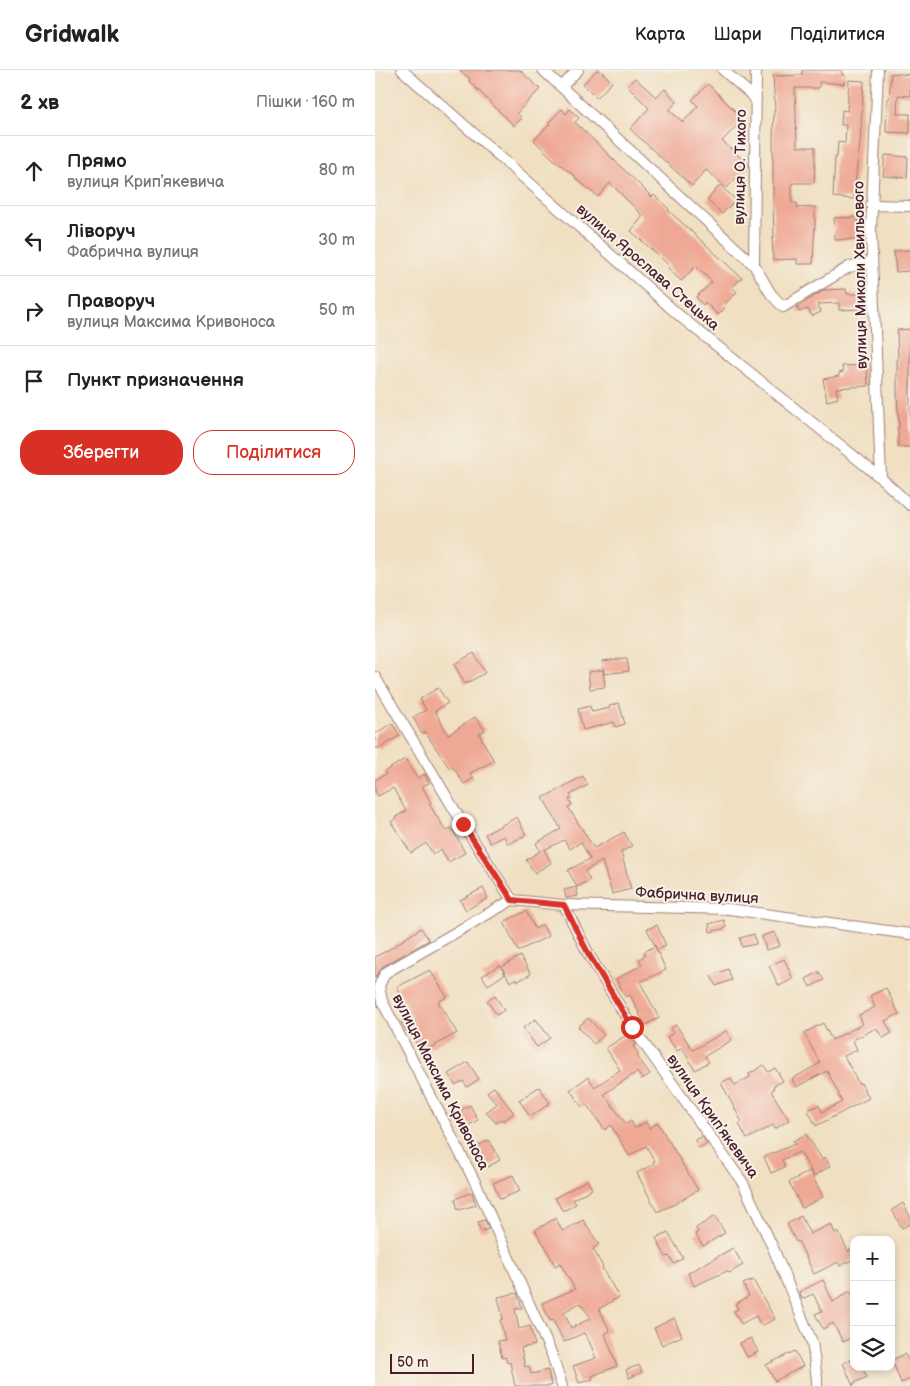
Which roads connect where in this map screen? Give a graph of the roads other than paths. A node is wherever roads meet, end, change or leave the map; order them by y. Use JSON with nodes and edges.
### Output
{"nodes":[{"id":1,"x":402,"y":70,"type":"edge"},
{"id":2,"x":543,"y":70,"type":"edge"},
{"id":3,"x":577,"y":70,"type":"edge"},
{"id":4,"x":723,"y":70,"type":"edge"},
{"id":5,"x":756,"y":70,"type":"edge"},
{"id":6,"x":878,"y":70,"type":"edge"},
{"id":7,"x":562,"y":86,"type":"junction"},
{"id":8,"x":756,"y":99,"type":"junction"},
{"id":9,"x":871,"y":204,"type":"junction"},
{"id":10,"x":910,"y":206,"type":"edge"},
{"id":11,"x":872,"y":262,"type":"junction"},
{"id":12,"x":754,"y":265,"type":"junction"},
{"id":13,"x":881,"y":478,"type":"junction"},
{"id":14,"x":910,"y":505,"type":"edge"},
{"id":15,"x":375,"y":677,"type":"edge"},
{"id":16,"x":512,"y":900,"type":"junction"},
{"id":17,"x":564,"y":905,"type":"junction"},
{"id":18,"x":910,"y":934,"type":"edge"},
{"id":19,"x":562,"y":1386,"type":"edge"},
{"id":20,"x":817,"y":1386,"type":"edge"}],
"edges":[{"from":1,"to":13,"type":"street","name":"вулиця Ярослава Стецька"},
{"from":2,"to":7,"type":"street"},
{"from":3,"to":7,"type":"street"},
{"from":4,"to":8,"type":"street"},
{"from":5,"to":8,"type":"street","name":"вулиця О. Тихого"},
{"from":6,"to":9,"type":"street","name":"вулиця Миколи Хвильового"},
{"from":7,"to":12,"type":"street"},
{"from":8,"to":12,"type":"street","name":"вулиця О. Тихого"},
{"from":9,"to":10,"type":"street"},
{"from":9,"to":11,"type":"street","name":"вулиця Миколи Хвильового"},
{"from":11,"to":12,"type":"street"},
{"from":11,"to":13,"type":"street","name":"вулиця Миколи Хвильового"},
{"from":13,"to":14,"type":"street","name":"вулиця Ярослава Стецька"},
{"from":15,"to":16,"type":"street"},
{"from":16,"to":17,"type":"street","name":"Фабрична вулиця"},
{"from":16,"to":19,"type":"street","name":"вулиця Максима Кривоноса"},
{"from":17,"to":18,"type":"street","name":"Фабрична вулиця"},
{"from":17,"to":20,"type":"street","name":"вулиця Крипʼякевича"}]}
